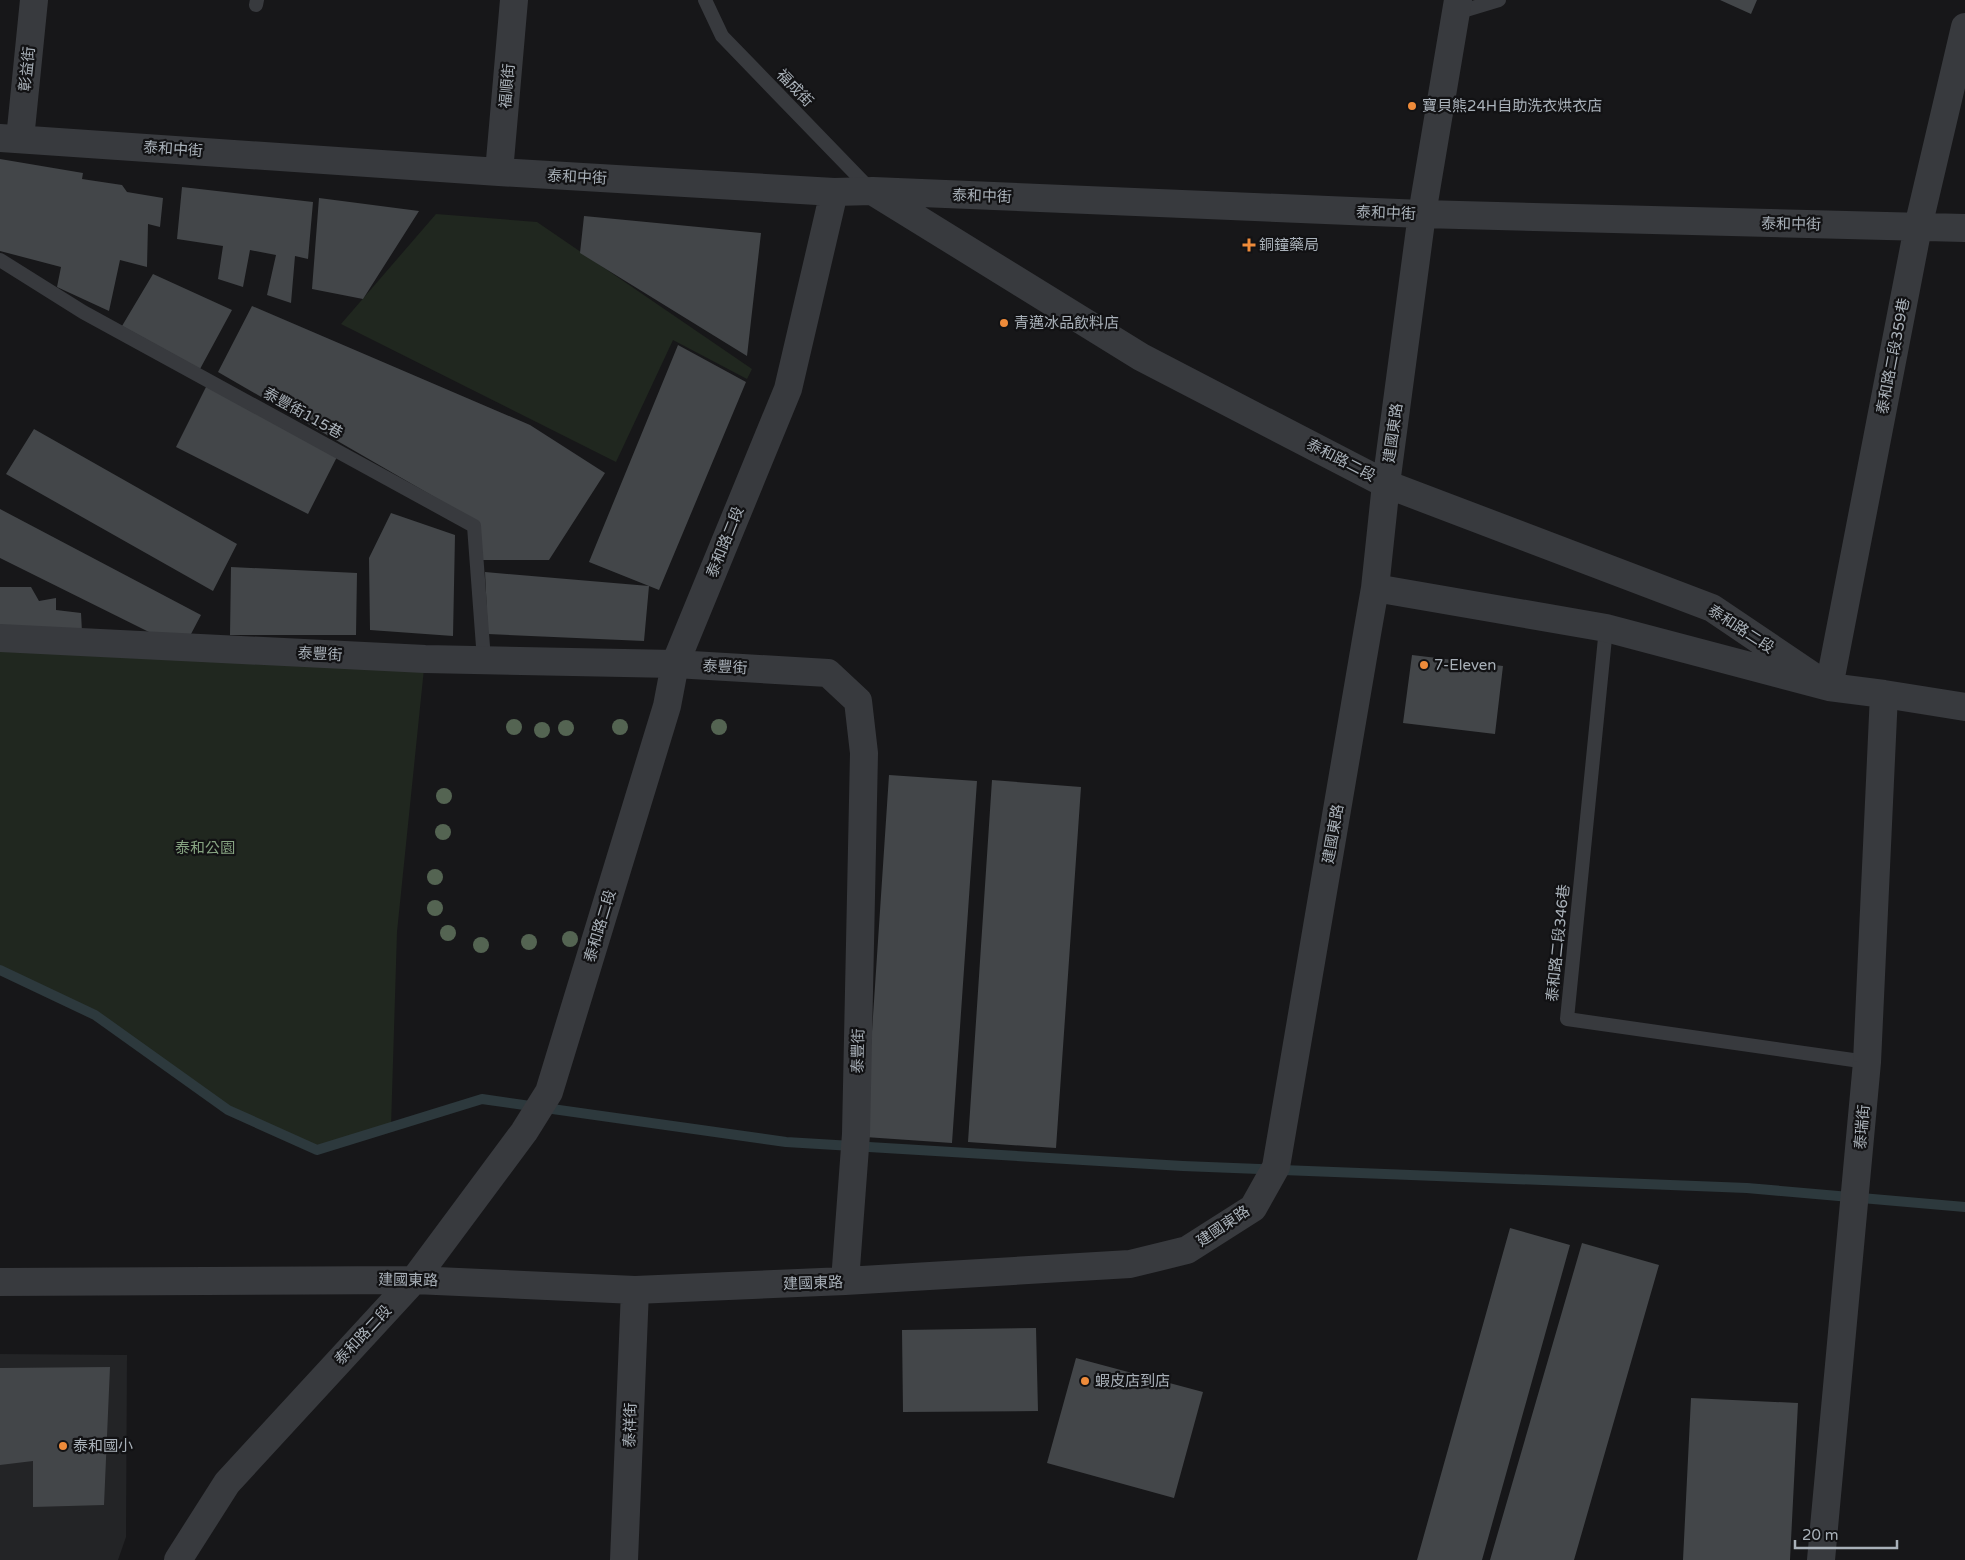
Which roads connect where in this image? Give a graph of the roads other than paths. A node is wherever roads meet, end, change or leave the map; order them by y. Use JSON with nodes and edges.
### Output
{"nodes":[{"id":1,"x":34,"y":0,"type":"edge"},
{"id":2,"x":514,"y":0,"type":"edge"},
{"id":3,"x":705,"y":0,"type":"edge"},
{"id":4,"x":1498,"y":0,"type":"edge"},
{"id":5,"x":1457,"y":6,"type":"edge"},
{"id":6,"x":1965,"y":27,"type":"edge"},
{"id":7,"x":10,"y":138,"type":"edge"},
{"id":8,"x":499,"y":172,"type":"junction"},
{"id":9,"x":873,"y":191,"type":"junction"},
{"id":10,"x":834,"y":192,"type":"junction"},
{"id":11,"x":1422,"y":214,"type":"junction"},
{"id":12,"x":1918,"y":227,"type":"junction"},
{"id":13,"x":1965,"y":228,"type":"edge"},
{"id":14,"x":0,"y":260,"type":"edge"},
{"id":15,"x":1386,"y":484,"type":"junction"},
{"id":16,"x":1375,"y":588,"type":"junction"},
{"id":17,"x":1606,"y":628,"type":"junction"},
{"id":18,"x":0,"y":638,"type":"edge"},
{"id":19,"x":484,"y":660,"type":"junction"},
{"id":20,"x":675,"y":664,"type":"junction"},
{"id":21,"x":1829,"y":687,"type":"junction"},
{"id":22,"x":1884,"y":694,"type":"junction"},
{"id":23,"x":1965,"y":707,"type":"edge"},
{"id":24,"x":1867,"y":1062,"type":"junction"},
{"id":25,"x":414,"y":1280,"type":"junction"},
{"id":26,"x":844,"y":1281,"type":"junction"},
{"id":27,"x":0,"y":1282,"type":"edge"},
{"id":28,"x":635,"y":1290,"type":"junction"},
{"id":29,"x":178,"y":1560,"type":"edge"},
{"id":30,"x":624,"y":1560,"type":"edge"},
{"id":31,"x":1821,"y":1560,"type":"edge"}],
"edges":[{"from":1,"to":7,"type":"street","name":"彰益街"},
{"from":2,"to":8,"type":"street","name":"福順街"},
{"from":3,"to":9,"type":"lane","name":"福成街"},
{"from":4,"to":5,"type":"lane"},
{"from":5,"to":11,"type":"street","name":"建國東路"},
{"from":6,"to":12,"type":"street","name":"泰和路二段359巷"},
{"from":7,"to":8,"type":"street","name":"泰和中街"},
{"from":8,"to":10,"type":"street","name":"泰和中街"},
{"from":9,"to":10,"type":"street","name":"泰和中街"},
{"from":9,"to":11,"type":"street","name":"泰和中街"},
{"from":9,"to":15,"type":"street","name":"泰和路二段"},
{"from":10,"to":20,"type":"street","name":"泰和路二段"},
{"from":11,"to":12,"type":"street","name":"泰和中街"},
{"from":11,"to":15,"type":"street","name":"建國東路"},
{"from":12,"to":13,"type":"street","name":"泰和中街"},
{"from":12,"to":21,"type":"street","name":"泰和路二段359巷"},
{"from":14,"to":19,"type":"lane","name":"泰豐街115巷"},
{"from":15,"to":16,"type":"street","name":"建國東路"},
{"from":15,"to":21,"type":"street","name":"泰和路二段"},
{"from":16,"to":17,"type":"street","name":"泰和路二段"},
{"from":16,"to":26,"type":"street","name":"建國東路"},
{"from":17,"to":21,"type":"street","name":"泰和路二段"},
{"from":17,"to":24,"type":"lane","name":"泰和路二段346巷"},
{"from":18,"to":19,"type":"street","name":"泰豐街"},
{"from":19,"to":20,"type":"street","name":"泰豐街"},
{"from":20,"to":25,"type":"street","name":"泰和路二段"},
{"from":20,"to":26,"type":"street","name":"泰豐街"},
{"from":21,"to":22,"type":"street","name":"泰和路二段"},
{"from":22,"to":23,"type":"street","name":"泰和路二段"},
{"from":22,"to":24,"type":"street","name":"泰瑞街"},
{"from":24,"to":31,"type":"street","name":"泰瑞街"},
{"from":25,"to":27,"type":"street","name":"建國東路"},
{"from":25,"to":28,"type":"street","name":"建國東路"},
{"from":25,"to":29,"type":"street","name":"泰和路二段"},
{"from":26,"to":28,"type":"street","name":"建國東路"},
{"from":28,"to":30,"type":"street","name":"泰祥街"}]}
